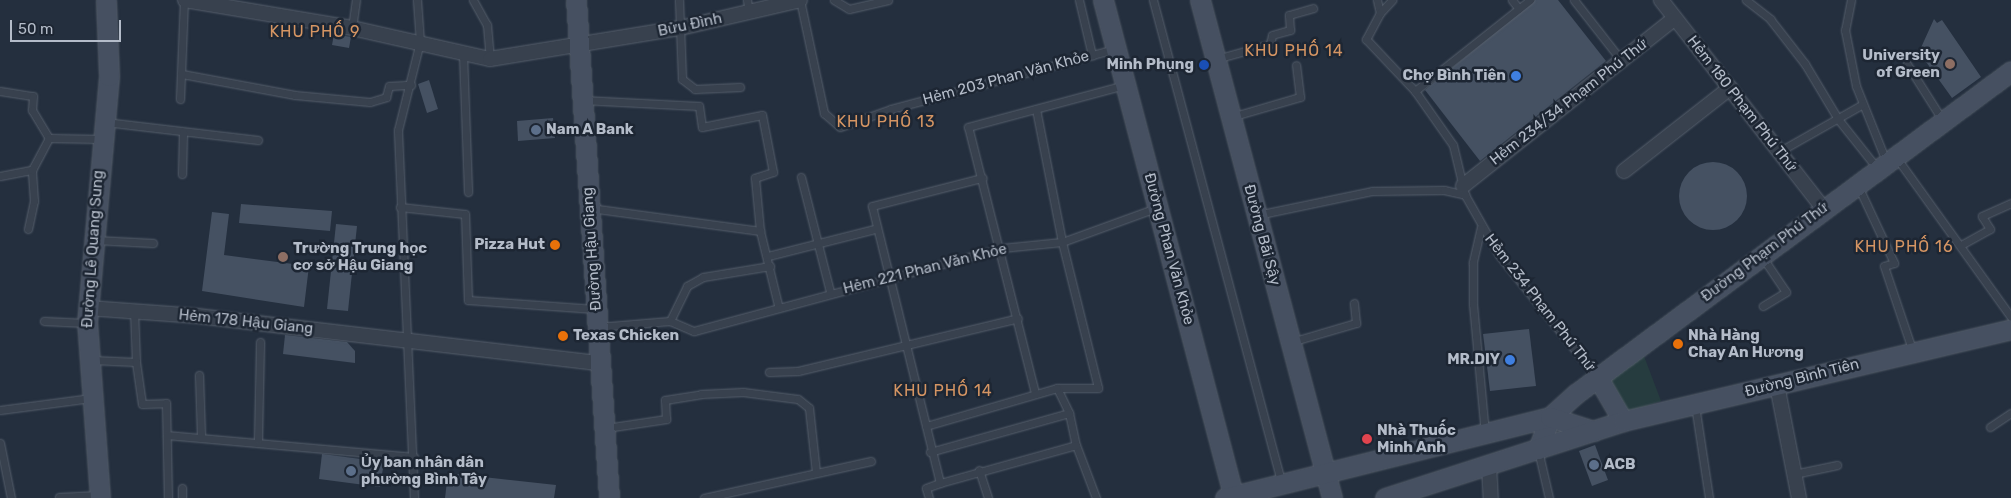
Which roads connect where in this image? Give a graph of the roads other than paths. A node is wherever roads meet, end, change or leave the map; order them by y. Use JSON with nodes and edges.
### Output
{"nodes":[{"id":1,"x":106,"y":0,"type":"edge"},
{"id":2,"x":184,"y":0,"type":"edge"},
{"id":3,"x":356,"y":0,"type":"edge"},
{"id":4,"x":417,"y":0,"type":"edge"},
{"id":5,"x":473,"y":0,"type":"edge"},
{"id":6,"x":576,"y":0,"type":"edge"},
{"id":7,"x":679,"y":0,"type":"edge"},
{"id":8,"x":800,"y":0,"type":"edge"},
{"id":9,"x":834,"y":0,"type":"edge"},
{"id":10,"x":888,"y":0,"type":"edge"},
{"id":11,"x":1079,"y":0,"type":"edge"},
{"id":12,"x":1103,"y":0,"type":"edge"},
{"id":13,"x":1153,"y":0,"type":"edge"},
{"id":14,"x":1200,"y":0,"type":"edge"},
{"id":15,"x":1377,"y":0,"type":"edge"},
{"id":16,"x":1392,"y":0,"type":"edge"},
{"id":17,"x":1512,"y":0,"type":"edge"},
{"id":18,"x":1530,"y":0,"type":"edge"},
{"id":19,"x":1574,"y":0,"type":"edge"},
{"id":20,"x":1661,"y":0,"type":"edge"},
{"id":21,"x":1746,"y":0,"type":"edge"},
{"id":22,"x":1851,"y":0,"type":"edge"},
{"id":23,"x":748,"y":6,"type":"edge"},
{"id":24,"x":1312,"y":8,"type":"dead end"},
{"id":25,"x":1519,"y":9,"type":"junction"},
{"id":26,"x":1380,"y":13,"type":"junction"},
{"id":27,"x":1675,"y":18,"type":"junction"},
{"id":28,"x":352,"y":28,"type":"junction"},
{"id":29,"x":680,"y":28,"type":"junction"},
{"id":30,"x":420,"y":42,"type":"junction"},
{"id":31,"x":579,"y":46,"type":"junction"},
{"id":32,"x":1116,"y":49,"type":"junction"},
{"id":33,"x":462,"y":54,"type":"junction"},
{"id":34,"x":1092,"y":55,"type":"junction"},
{"id":35,"x":490,"y":59,"type":"junction"},
{"id":36,"x":1216,"y":60,"type":"junction"},
{"id":37,"x":1621,"y":60,"type":"junction"},
{"id":38,"x":1907,"y":64,"type":"dead end"},
{"id":39,"x":1296,"y":65,"type":"dead end"},
{"id":40,"x":2011,"y":71,"type":"edge"},
{"id":41,"x":182,"y":74,"type":"junction"},
{"id":42,"x":1126,"y":84,"type":"junction"},
{"id":43,"x":411,"y":85,"type":"junction"},
{"id":44,"x":740,"y":87,"type":"dead end"},
{"id":45,"x":1730,"y":88,"type":"junction"},
{"id":46,"x":0,"y":91,"type":"edge"},
{"id":47,"x":1415,"y":91,"type":"junction"},
{"id":48,"x":180,"y":99,"type":"dead end"},
{"id":49,"x":582,"y":100,"type":"junction"},
{"id":50,"x":1863,"y":104,"type":"junction"},
{"id":51,"x":1036,"y":109,"type":"junction"},
{"id":52,"x":1231,"y":117,"type":"junction"},
{"id":53,"x":1838,"y":119,"type":"junction"},
{"id":54,"x":1944,"y":121,"type":"junction"},
{"id":55,"x":103,"y":131,"type":"junction"},
{"id":56,"x":183,"y":132,"type":"junction"},
{"id":57,"x":49,"y":138,"type":"junction"},
{"id":58,"x":258,"y":140,"type":"dead end"},
{"id":59,"x":1780,"y":151,"type":"junction"},
{"id":60,"x":1886,"y":162,"type":"junction"},
{"id":61,"x":32,"y":170,"type":"junction"},
{"id":62,"x":1624,"y":171,"type":"dead end"},
{"id":63,"x":182,"y":174,"type":"dead end"},
{"id":64,"x":0,"y":176,"type":"edge"},
{"id":65,"x":801,"y":177,"type":"dead end"},
{"id":66,"x":982,"y":178,"type":"junction"},
{"id":67,"x":1856,"y":183,"type":"junction"},
{"id":68,"x":1464,"y":191,"type":"junction"},
{"id":69,"x":468,"y":192,"type":"dead end"},
{"id":70,"x":2011,"y":204,"type":"edge"},
{"id":71,"x":400,"y":207,"type":"junction"},
{"id":72,"x":1158,"y":207,"type":"junction"},
{"id":73,"x":590,"y":208,"type":"junction"},
{"id":74,"x":1823,"y":208,"type":"junction"},
{"id":75,"x":1257,"y":215,"type":"junction"},
{"id":76,"x":1481,"y":227,"type":"junction"},
{"id":77,"x":28,"y":229,"type":"dead end"},
{"id":78,"x":875,"y":229,"type":"junction"},
{"id":79,"x":760,"y":231,"type":"junction"},
{"id":80,"x":92,"y":240,"type":"junction"},
{"id":81,"x":1062,"y":242,"type":"junction"},
{"id":82,"x":152,"y":243,"type":"dead end"},
{"id":83,"x":818,"y":244,"type":"junction"},
{"id":84,"x":1961,"y":245,"type":"junction"},
{"id":85,"x":1002,"y":248,"type":"junction"},
{"id":86,"x":1761,"y":255,"type":"junction"},
{"id":87,"x":768,"y":256,"type":"junction"},
{"id":88,"x":770,"y":266,"type":"junction"},
{"id":89,"x":891,"y":277,"type":"junction"},
{"id":90,"x":830,"y":292,"type":"junction"},
{"id":91,"x":1354,"y":303,"type":"dead end"},
{"id":92,"x":778,"y":305,"type":"junction"},
{"id":93,"x":1763,"y":306,"type":"dead end"},
{"id":94,"x":134,"y":311,"type":"junction"},
{"id":95,"x":88,"y":315,"type":"junction"},
{"id":96,"x":2011,"y":317,"type":"edge"},
{"id":97,"x":597,"y":318,"type":"junction"},
{"id":98,"x":1018,"y":318,"type":"junction"},
{"id":99,"x":44,"y":321,"type":"dead end"},
{"id":100,"x":670,"y":321,"type":"junction"},
{"id":101,"x":2011,"y":329,"type":"edge"},
{"id":102,"x":404,"y":339,"type":"junction"},
{"id":103,"x":260,"y":342,"type":"dead end"},
{"id":104,"x":1291,"y":342,"type":"junction"},
{"id":105,"x":907,"y":345,"type":"junction"},
{"id":106,"x":1914,"y":352,"type":"junction"},
{"id":107,"x":89,"y":360,"type":"junction"},
{"id":108,"x":136,"y":362,"type":"junction"},
{"id":109,"x":600,"y":363,"type":"junction"},
{"id":110,"x":769,"y":372,"type":"dead end"},
{"id":111,"x":200,"y":376,"type":"dead end"},
{"id":112,"x":1598,"y":378,"type":"junction"},
{"id":113,"x":1777,"y":385,"type":"junction"},
{"id":114,"x":1057,"y":388,"type":"junction"},
{"id":115,"x":1035,"y":393,"type":"junction"},
{"id":116,"x":91,"y":398,"type":"junction"},
{"id":117,"x":1695,"y":404,"type":"junction"},
{"id":118,"x":0,"y":410,"type":"edge"},
{"id":119,"x":2011,"y":412,"type":"edge"},
{"id":120,"x":1070,"y":413,"type":"junction"},
{"id":121,"x":1550,"y":417,"type":"junction"},
{"id":122,"x":1623,"y":422,"type":"junction"},
{"id":123,"x":926,"y":426,"type":"junction"},
{"id":124,"x":1990,"y":427,"type":"dead end"},
{"id":125,"x":606,"y":428,"type":"junction"},
{"id":126,"x":1594,"y":431,"type":"junction"},
{"id":127,"x":167,"y":435,"type":"junction"},
{"id":128,"x":201,"y":435,"type":"junction"},
{"id":129,"x":1485,"y":436,"type":"junction"},
{"id":130,"x":258,"y":440,"type":"junction"},
{"id":131,"x":0,"y":443,"type":"edge"},
{"id":132,"x":1076,"y":444,"type":"junction"},
{"id":133,"x":1538,"y":449,"type":"junction"},
{"id":134,"x":930,"y":452,"type":"junction"},
{"id":135,"x":414,"y":457,"type":"junction"},
{"id":136,"x":871,"y":461,"type":"dead end"},
{"id":137,"x":1489,"y":465,"type":"junction"},
{"id":138,"x":1837,"y":465,"type":"dead end"},
{"id":139,"x":979,"y":470,"type":"junction"},
{"id":140,"x":1325,"y":471,"type":"junction"},
{"id":141,"x":816,"y":472,"type":"junction"},
{"id":142,"x":1794,"y":474,"type":"junction"},
{"id":143,"x":940,"y":483,"type":"junction"},
{"id":144,"x":182,"y":488,"type":"dead end"},
{"id":145,"x":1283,"y":490,"type":"edge"},
{"id":146,"x":100,"y":496,"type":"edge"},
{"id":147,"x":59,"y":497,"type":"edge"},
{"id":148,"x":1231,"y":497,"type":"edge"},
{"id":149,"x":11,"y":498,"type":"edge"},
{"id":150,"x":168,"y":498,"type":"edge"},
{"id":151,"x":182,"y":498,"type":"edge"},
{"id":152,"x":414,"y":498,"type":"edge"},
{"id":153,"x":609,"y":498,"type":"edge"},
{"id":154,"x":704,"y":498,"type":"edge"},
{"id":155,"x":929,"y":498,"type":"edge"},
{"id":156,"x":988,"y":498,"type":"edge"},
{"id":157,"x":1096,"y":498,"type":"edge"},
{"id":158,"x":1332,"y":498,"type":"edge"},
{"id":159,"x":1385,"y":498,"type":"edge"},
{"id":160,"x":1491,"y":498,"type":"edge"},
{"id":161,"x":1549,"y":498,"type":"edge"},
{"id":162,"x":1709,"y":498,"type":"edge"},
{"id":163,"x":1799,"y":498,"type":"edge"}],
"edges":[{"from":1,"to":55,"type":"street","name":"Đường Lê Quang Sung"},
{"from":2,"to":28,"type":"street","name":"Bửu Đình"},
{"from":2,"to":41,"type":"lane"},
{"from":3,"to":28,"type":"lane"},
{"from":4,"to":30,"type":"lane"},
{"from":5,"to":35,"type":"lane"},
{"from":6,"to":31,"type":"street","name":"Đường Hậu Giang"},
{"from":7,"to":29,"type":"lane"},
{"from":8,"to":23,"type":"street","name":"Bửu Đình"},
{"from":8,"to":34,"type":"lane","name":"Hẻm 203 Phan Văn Khỏe"},
{"from":9,"to":10,"type":"lane"},
{"from":11,"to":34,"type":"lane"},
{"from":12,"to":32,"type":"street","name":"Đường Phan Văn Khỏe"},
{"from":13,"to":145,"type":"lane"},
{"from":14,"to":36,"type":"street","name":"Đường Bãi Sậy"},
{"from":15,"to":26,"type":"lane"},
{"from":16,"to":26,"type":"lane"},
{"from":17,"to":25,"type":"lane"},
{"from":18,"to":25,"type":"lane"},
{"from":19,"to":37,"type":"lane"},
{"from":20,"to":27,"type":"street","name":"Hẻm 180 Phạm Phú Thứ"},
{"from":21,"to":53,"type":"lane"},
{"from":22,"to":50,"type":"lane"},
{"from":23,"to":29,"type":"street","name":"Bửu Đình"},
{"from":24,"to":36,"type":"lane"},
{"from":25,"to":47,"type":"lane"},
{"from":26,"to":47,"type":"lane","name":"Hẻm 234 Phạm Phú Thứ"},
{"from":27,"to":37,"type":"street","name":"Hẻm 234/34 Phạm Phú Thứ"},
{"from":27,"to":45,"type":"street","name":"Hẻm 180 Phạm Phú Thứ"},
{"from":28,"to":30,"type":"street","name":"Bửu Đình"},
{"from":29,"to":31,"type":"street","name":"Bửu Đình"},
{"from":29,"to":44,"type":"lane"},
{"from":30,"to":33,"type":"street","name":"Bửu Đình"},
{"from":30,"to":43,"type":"lane"},
{"from":31,"to":35,"type":"street","name":"Bửu Đình"},
{"from":31,"to":49,"type":"street","name":"Đường Hậu Giang"},
{"from":32,"to":34,"type":"lane","name":"Hẻm 203 Phan Văn Khỏe"},
{"from":32,"to":42,"type":"street","name":"Đường Phan Văn Khỏe"},
{"from":33,"to":35,"type":"street","name":"Bửu Đình"},
{"from":33,"to":69,"type":"lane"},
{"from":36,"to":52,"type":"street","name":"Đường Bãi Sậy"},
{"from":37,"to":68,"type":"street","name":"Hẻm 234/34 Phạm Phú Thứ"},
{"from":38,"to":54,"type":"lane"},
{"from":39,"to":52,"type":"lane"},
{"from":40,"to":54,"type":"street","name":"Đường Phạm Phú Thứ"},
{"from":41,"to":43,"type":"lane"},
{"from":41,"to":48,"type":"lane"},
{"from":42,"to":51,"type":"lane"},
{"from":42,"to":72,"type":"street","name":"Đường Phan Văn Khỏe"},
{"from":43,"to":71,"type":"lane"},
{"from":45,"to":59,"type":"street","name":"Hẻm 180 Phạm Phú Thứ"},
{"from":45,"to":62,"type":"street"},
{"from":46,"to":57,"type":"lane"},
{"from":47,"to":68,"type":"lane","name":"Hẻm 234 Phạm Phú Thứ"},
{"from":49,"to":73,"type":"street","name":"Đường Hậu Giang"},
{"from":49,"to":79,"type":"lane"},
{"from":50,"to":53,"type":"lane"},
{"from":50,"to":60,"type":"lane"},
{"from":51,"to":66,"type":"lane"},
{"from":51,"to":81,"type":"lane"},
{"from":52,"to":75,"type":"street","name":"Đường Bãi Sậy"},
{"from":53,"to":59,"type":"lane"},
{"from":53,"to":60,"type":"lane"},
{"from":54,"to":60,"type":"street","name":"Đường Phạm Phú Thứ"},
{"from":55,"to":56,"type":"lane"},
{"from":55,"to":57,"type":"lane"},
{"from":55,"to":80,"type":"street","name":"Đường Lê Quang Sung"},
{"from":56,"to":58,"type":"lane"},
{"from":56,"to":63,"type":"lane"},
{"from":57,"to":61,"type":"lane"},
{"from":59,"to":74,"type":"street","name":"Hẻm 180 Phạm Phú Thứ"},
{"from":60,"to":67,"type":"street","name":"Đường Phạm Phú Thứ"},
{"from":60,"to":84,"type":"lane"},
{"from":61,"to":64,"type":"lane"},
{"from":61,"to":77,"type":"lane"},
{"from":65,"to":83,"type":"lane"},
{"from":66,"to":78,"type":"lane"},
{"from":66,"to":85,"type":"lane"},
{"from":67,"to":74,"type":"street","name":"Đường Phạm Phú Thứ"},
{"from":67,"to":106,"type":"lane"},
{"from":68,"to":75,"type":"lane"},
{"from":68,"to":76,"type":"lane","name":"Hẻm 234 Phạm Phú Thứ"},
{"from":70,"to":84,"type":"lane"},
{"from":71,"to":97,"type":"lane"},
{"from":71,"to":102,"type":"lane"},
{"from":72,"to":81,"type":"lane","name":"Hẻm 221 Phan Văn Khỏe"},
{"from":72,"to":148,"type":"street","name":"Đường Phan Văn Khỏe"},
{"from":73,"to":79,"type":"lane"},
{"from":73,"to":97,"type":"street","name":"Đường Hậu Giang"},
{"from":74,"to":86,"type":"street","name":"Đường Phạm Phú Thứ"},
{"from":75,"to":104,"type":"street","name":"Đường Bãi Sậy"},
{"from":76,"to":112,"type":"lane","name":"Hẻm 234 Phạm Phú Thứ"},
{"from":76,"to":129,"type":"lane"},
{"from":78,"to":83,"type":"lane"},
{"from":78,"to":89,"type":"lane"},
{"from":79,"to":87,"type":"lane"},
{"from":80,"to":82,"type":"lane"},
{"from":80,"to":95,"type":"street","name":"Đường Lê Quang Sung"},
{"from":81,"to":85,"type":"lane","name":"Hẻm 221 Phan Văn Khỏe"},
{"from":81,"to":114,"type":"lane"},
{"from":83,"to":87,"type":"lane"},
{"from":83,"to":90,"type":"lane"},
{"from":84,"to":96,"type":"lane"},
{"from":85,"to":89,"type":"lane","name":"Hẻm 221 Phan Văn Khỏe"},
{"from":85,"to":98,"type":"lane"},
{"from":86,"to":93,"type":"lane"},
{"from":86,"to":112,"type":"street","name":"Đường Phạm Phú Thứ"},
{"from":87,"to":88,"type":"lane"},
{"from":88,"to":92,"type":"lane"},
{"from":88,"to":100,"type":"lane"},
{"from":89,"to":90,"type":"lane","name":"Hẻm 221 Phan Văn Khỏe"},
{"from":89,"to":105,"type":"lane"},
{"from":90,"to":92,"type":"lane","name":"Hẻm 221 Phan Văn Khỏe"},
{"from":91,"to":104,"type":"lane"},
{"from":92,"to":100,"type":"lane","name":"Hẻm 221 Phan Văn Khỏe"},
{"from":94,"to":95,"type":"street","name":"Hẻm 178 Hậu Giang"},
{"from":94,"to":102,"type":"street","name":"Hẻm 178 Hậu Giang"},
{"from":94,"to":108,"type":"lane"},
{"from":95,"to":99,"type":"lane"},
{"from":95,"to":107,"type":"street","name":"Đường Lê Quang Sung"},
{"from":97,"to":100,"type":"lane"},
{"from":97,"to":109,"type":"street","name":"Đường Hậu Giang"},
{"from":98,"to":105,"type":"lane"},
{"from":98,"to":115,"type":"lane"},
{"from":101,"to":106,"type":"street","name":"Đường Bình Tiên"},
{"from":102,"to":109,"type":"street","name":"Hẻm 178 Hậu Giang"},
{"from":102,"to":135,"type":"lane"},
{"from":103,"to":130,"type":"lane"},
{"from":104,"to":140,"type":"street","name":"Đường Bãi Sậy"},
{"from":105,"to":110,"type":"lane"},
{"from":105,"to":123,"type":"lane"},
{"from":106,"to":113,"type":"street","name":"Đường Bình Tiên"},
{"from":107,"to":108,"type":"lane"},
{"from":107,"to":116,"type":"street","name":"Đường Lê Quang Sung"},
{"from":108,"to":127,"type":"lane"},
{"from":109,"to":125,"type":"street","name":"Đường Hậu Giang"},
{"from":111,"to":128,"type":"lane"},
{"from":112,"to":121,"type":"street","name":"Đường Phạm Phú Thứ"},
{"from":112,"to":122,"type":"street"},
{"from":113,"to":117,"type":"street","name":"Đường Bình Tiên"},
{"from":113,"to":142,"type":"street"},
{"from":114,"to":115,"type":"lane"},
{"from":114,"to":120,"type":"lane"},
{"from":115,"to":123,"type":"lane"},
{"from":116,"to":118,"type":"lane"},
{"from":116,"to":146,"type":"street","name":"Đường Lê Quang Sung"},
{"from":117,"to":122,"type":"street","name":"Đường Bình Tiên"},
{"from":117,"to":162,"type":"lane"},
{"from":119,"to":124,"type":"lane"},
{"from":120,"to":132,"type":"lane"},
{"from":120,"to":134,"type":"lane"},
{"from":121,"to":126,"type":"street"},
{"from":121,"to":129,"type":"street"},
{"from":121,"to":133,"type":"street"},
{"from":122,"to":126,"type":"street","name":"Đường Bình Tiên"},
{"from":123,"to":134,"type":"lane"},
{"from":125,"to":141,"type":"lane"},
{"from":125,"to":153,"type":"street","name":"Đường Hậu Giang"},
{"from":126,"to":133,"type":"street","name":"Đường Bình Tiên"},
{"from":127,"to":128,"type":"lane"},
{"from":127,"to":150,"type":"lane"},
{"from":128,"to":130,"type":"lane"},
{"from":129,"to":140,"type":"street"},
{"from":130,"to":135,"type":"lane"},
{"from":131,"to":149,"type":"lane"},
{"from":132,"to":139,"type":"lane"},
{"from":132,"to":157,"type":"lane"},
{"from":133,"to":137,"type":"street","name":"Đường Bình Tiên"},
{"from":133,"to":161,"type":"lane"},
{"from":134,"to":143,"type":"lane"},
{"from":135,"to":152,"type":"lane"},
{"from":136,"to":141,"type":"lane"},
{"from":137,"to":159,"type":"street","name":"Đường Bình Tiên"},
{"from":137,"to":160,"type":"street"},
{"from":138,"to":142,"type":"lane"},
{"from":139,"to":143,"type":"lane"},
{"from":139,"to":156,"type":"lane"},
{"from":140,"to":145,"type":"street"},
{"from":140,"to":158,"type":"street","name":"Đường Bãi Sậy"},
{"from":141,"to":154,"type":"lane"},
{"from":142,"to":163,"type":"street"},
{"from":143,"to":155,"type":"lane"},
{"from":144,"to":151,"type":"lane"},
{"from":145,"to":148,"type":"street"},
{"from":146,"to":147,"type":"lane"}]}
